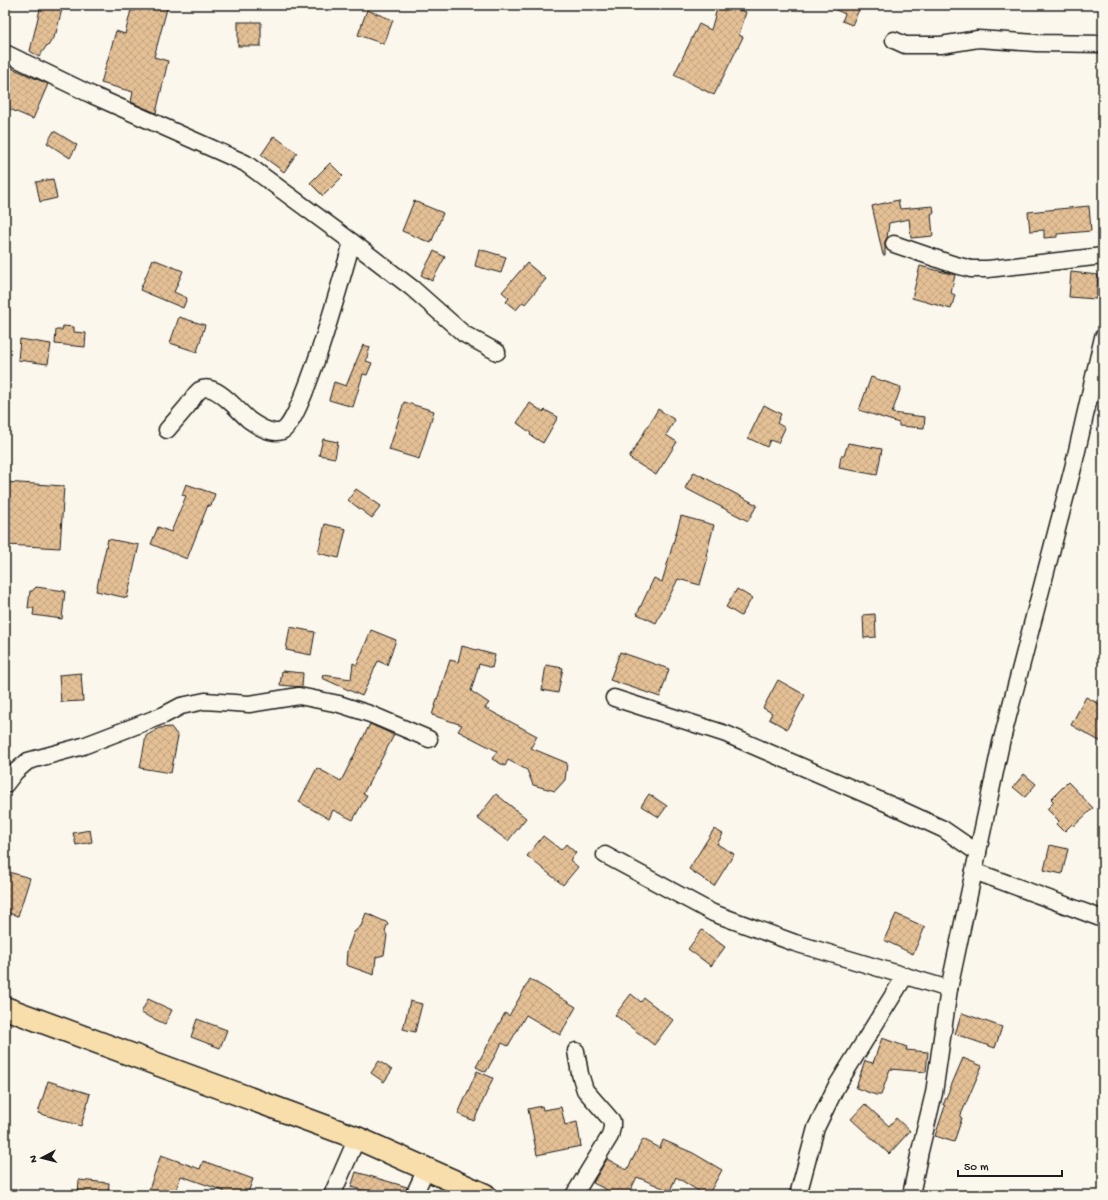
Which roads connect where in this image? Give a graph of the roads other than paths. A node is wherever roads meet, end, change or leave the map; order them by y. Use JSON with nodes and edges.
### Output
{"nodes":[{"id":1,"x":894,"y":40,"type":"dead end"},
{"id":2,"x":1103,"y":44,"type":"edge"},
{"id":3,"x":5,"y":53,"type":"edge"},
{"id":4,"x":352,"y":242,"type":"junction"},
{"id":5,"x":894,"y":244,"type":"dead end"},
{"id":6,"x":1103,"y":256,"type":"edge"},
{"id":7,"x":1103,"y":337,"type":"edge"},
{"id":8,"x":498,"y":352,"type":"dead end"},
{"id":9,"x":167,"y":430,"type":"dead end"},
{"id":10,"x":614,"y":698,"type":"dead end"},
{"id":11,"x":429,"y":739,"type":"dead end"},
{"id":12,"x":5,"y":785,"type":"edge"},
{"id":13,"x":978,"y":853,"type":"junction"},
{"id":14,"x":605,"y":855,"type":"dead end"},
{"id":15,"x":974,"y":871,"type":"junction"},
{"id":16,"x":1103,"y":919,"type":"edge"},
{"id":17,"x":905,"y":976,"type":"junction"},
{"id":18,"x":950,"y":989,"type":"junction"},
{"id":19,"x":5,"y":1008,"type":"edge"},
{"id":20,"x":576,"y":1051,"type":"dead end"},
{"id":21,"x":357,"y":1138,"type":"junction"},
{"id":22,"x":426,"y":1169,"type":"junction"},
{"id":23,"x":332,"y":1195,"type":"edge"},
{"id":24,"x":414,"y":1195,"type":"edge"},
{"id":25,"x":484,"y":1195,"type":"edge"},
{"id":26,"x":574,"y":1195,"type":"edge"},
{"id":27,"x":798,"y":1195,"type":"edge"},
{"id":28,"x":911,"y":1195,"type":"edge"}],
"edges":[{"from":1,"to":2,"type":"street"},
{"from":3,"to":4,"type":"street"},
{"from":4,"to":8,"type":"street"},
{"from":4,"to":9,"type":"street"},
{"from":5,"to":6,"type":"street"},
{"from":7,"to":13,"type":"street"},
{"from":10,"to":13,"type":"street"},
{"from":11,"to":12,"type":"street"},
{"from":13,"to":15,"type":"street"},
{"from":14,"to":17,"type":"street"},
{"from":15,"to":16,"type":"street"},
{"from":15,"to":18,"type":"street"},
{"from":17,"to":18,"type":"street"},
{"from":17,"to":27,"type":"street"},
{"from":18,"to":28,"type":"street"},
{"from":19,"to":21,"type":"main road"},
{"from":20,"to":26,"type":"street"},
{"from":21,"to":22,"type":"main road"},
{"from":21,"to":23,"type":"street"},
{"from":22,"to":24,"type":"street"},
{"from":22,"to":25,"type":"main road"}]}
